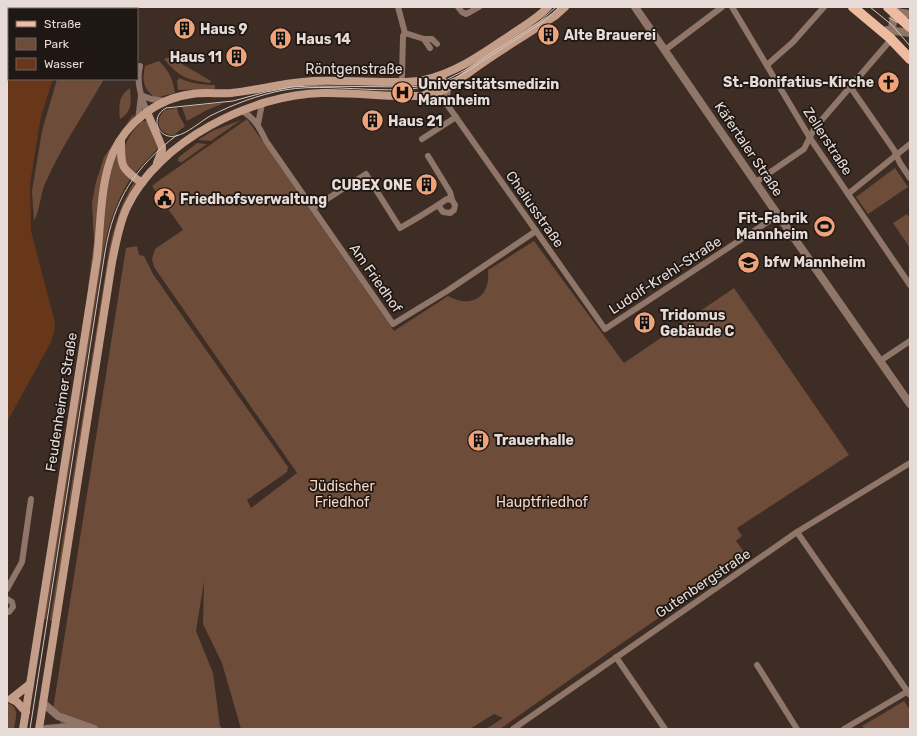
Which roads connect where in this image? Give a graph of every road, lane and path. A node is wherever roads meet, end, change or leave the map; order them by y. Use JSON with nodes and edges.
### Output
{"nodes":[{"id":1,"x":398,"y":7,"type":"edge"},
{"id":2,"x":458,"y":7,"type":"edge"},
{"id":3,"x":479,"y":7,"type":"edge"},
{"id":4,"x":548,"y":7,"type":"edge"},
{"id":5,"x":565,"y":7,"type":"edge"},
{"id":6,"x":635,"y":7,"type":"edge"},
{"id":7,"x":722,"y":7,"type":"edge"},
{"id":8,"x":732,"y":7,"type":"edge"},
{"id":9,"x":824,"y":7,"type":"edge"},
{"id":10,"x":853,"y":7,"type":"edge"},
{"id":11,"x":893,"y":9,"type":"edge"},
{"id":12,"x":910,"y":14,"type":"edge"},
{"id":13,"x":910,"y":27,"type":"edge"},
{"id":14,"x":910,"y":32,"type":"edge"},
{"id":15,"x":405,"y":33,"type":"junction"},
{"id":16,"x":890,"y":34,"type":"junction"},
{"id":17,"x":424,"y":39,"type":"junction"},
{"id":18,"x":437,"y":44,"type":"dead end"},
{"id":19,"x":430,"y":48,"type":"dead end"},
{"id":20,"x":667,"y":48,"type":"junction"},
{"id":21,"x":910,"y":59,"type":"edge"},
{"id":22,"x":767,"y":65,"type":"junction"},
{"id":23,"x":140,"y":66,"type":"dead end"},
{"id":24,"x":443,"y":75,"type":"junction"},
{"id":25,"x":402,"y":76,"type":"dead end"},
{"id":26,"x":448,"y":88,"type":"junction"},
{"id":27,"x":850,"y":88,"type":"junction"},
{"id":28,"x":141,"y":94,"type":"junction"},
{"id":29,"x":432,"y":95,"type":"junction"},
{"id":30,"x":423,"y":96,"type":"junction"},
{"id":31,"x":166,"y":101,"type":"junction"},
{"id":32,"x":446,"y":103,"type":"junction"},
{"id":33,"x":262,"y":104,"type":"junction"},
{"id":34,"x":242,"y":111,"type":"junction"},
{"id":35,"x":147,"y":112,"type":"junction"},
{"id":36,"x":456,"y":117,"type":"junction"},
{"id":37,"x":138,"y":120,"type":"junction"},
{"id":38,"x":258,"y":124,"type":"junction"},
{"id":39,"x":810,"y":138,"type":"junction"},
{"id":40,"x":121,"y":139,"type":"junction"},
{"id":41,"x":422,"y":139,"type":"dead end"},
{"id":42,"x":910,"y":144,"type":"edge"},
{"id":43,"x":428,"y":156,"type":"dead end"},
{"id":44,"x":896,"y":156,"type":"junction"},
{"id":45,"x":156,"y":165,"type":"junction"},
{"id":46,"x":910,"y":178,"type":"edge"},
{"id":47,"x":756,"y":182,"type":"junction"},
{"id":48,"x":142,"y":183,"type":"junction"},
{"id":49,"x":848,"y":194,"type":"junction"},
{"id":50,"x":452,"y":200,"type":"junction"},
{"id":51,"x":128,"y":205,"type":"joint"},
{"id":52,"x":438,"y":205,"type":"junction"},
{"id":53,"x":313,"y":208,"type":"junction"},
{"id":54,"x":778,"y":215,"type":"junction"},
{"id":55,"x":536,"y":231,"type":"junction"},
{"id":56,"x":910,"y":285,"type":"edge"},
{"id":57,"x":605,"y":329,"type":"joint"},
{"id":58,"x":910,"y":340,"type":"edge"},
{"id":59,"x":880,"y":361,"type":"junction"},
{"id":60,"x":910,"y":404,"type":"edge"},
{"id":61,"x":910,"y":463,"type":"edge"},
{"id":62,"x":31,"y":498,"type":"dead end"},
{"id":63,"x":797,"y":532,"type":"junction"},
{"id":64,"x":7,"y":589,"type":"edge"},
{"id":65,"x":7,"y":599,"type":"edge"},
{"id":66,"x":7,"y":612,"type":"edge"},
{"id":67,"x":40,"y":624,"type":"junction"},
{"id":68,"x":54,"y":636,"type":"junction"},
{"id":69,"x":616,"y":657,"type":"junction"},
{"id":70,"x":757,"y":665,"type":"dead end"},
{"id":71,"x":30,"y":684,"type":"junction"},
{"id":72,"x":909,"y":692,"type":"edge"},
{"id":73,"x":9,"y":698,"type":"edge"},
{"id":74,"x":43,"y":703,"type":"junction"},
{"id":75,"x":26,"y":712,"type":"junction"},
{"id":76,"x":83,"y":726,"type":"junction"},
{"id":77,"x":23,"y":729,"type":"edge"},
{"id":78,"x":39,"y":729,"type":"edge"},
{"id":79,"x":46,"y":729,"type":"edge"},
{"id":80,"x":94,"y":729,"type":"edge"},
{"id":81,"x":513,"y":729,"type":"edge"},
{"id":82,"x":665,"y":729,"type":"edge"},
{"id":83,"x":797,"y":729,"type":"edge"},
{"id":84,"x":844,"y":729,"type":"edge"}],
"edges":[{"from":1,"to":15,"type":"street"},
{"from":2,"to":3,"type":"street"},
{"from":4,"to":24,"type":"main road","name":"Röntgenstraße"},
{"from":5,"to":26,"type":"main road","name":"Röntgenstraße"},
{"from":6,"to":20,"type":"street","name":"Käfertaler Straße"},
{"from":7,"to":20,"type":"street"},
{"from":8,"to":22,"type":"street","name":"Zellerstraße"},
{"from":9,"to":22,"type":"street"},
{"from":10,"to":16,"type":"main road"},
{"from":11,"to":12,"type":"street"},
{"from":11,"to":13,"type":"main road"},
{"from":11,"to":16,"type":"street"},
{"from":14,"to":16,"type":"street"},
{"from":15,"to":17,"type":"street"},
{"from":15,"to":25,"type":"street"},
{"from":16,"to":21,"type":"main road"},
{"from":16,"to":27,"type":"street"},
{"from":17,"to":18,"type":"street"},
{"from":17,"to":19,"type":"street"},
{"from":20,"to":47,"type":"street","name":"Käfertaler Straße"},
{"from":22,"to":39,"type":"street","name":"Zellerstraße"},
{"from":23,"to":28,"type":"street"},
{"from":24,"to":30,"type":"main road"},
{"from":24,"to":31,"type":"main road","name":"Röntgenstraße"},
{"from":26,"to":29,"type":"main road","name":"Röntgenstraße"},
{"from":26,"to":32,"type":"street"},
{"from":27,"to":39,"type":"street"},
{"from":27,"to":44,"type":"street"},
{"from":28,"to":31,"type":"street"},
{"from":28,"to":35,"type":"street"},
{"from":28,"to":37,"type":"street"},
{"from":29,"to":30,"type":"main road","name":"Röntgenstraße"},
{"from":29,"to":32,"type":"street","name":"Cheliusstraße"},
{"from":30,"to":33,"type":"main road","name":"Röntgenstraße"},
{"from":31,"to":35,"type":"main road","name":"Feudenheimer Straße"},
{"from":32,"to":36,"type":"street","name":"Cheliusstraße"},
{"from":33,"to":34,"type":"main road","name":"Röntgenstraße"},
{"from":33,"to":38,"type":"street"},
{"from":34,"to":38,"type":"street","name":"Am Friedhof"},
{"from":34,"to":45,"type":"main road","name":"Röntgenstraße"},
{"from":35,"to":37,"type":"main road","name":"Feudenheimer Straße"},
{"from":35,"to":45,"type":"main road"},
{"from":36,"to":41,"type":"street"},
{"from":36,"to":55,"type":"street","name":"Cheliusstraße"},
{"from":37,"to":40,"type":"main road","name":"Feudenheimer Straße"},
{"from":38,"to":53,"type":"street","name":"Am Friedhof"},
{"from":39,"to":47,"type":"street"},
{"from":39,"to":49,"type":"street","name":"Zellerstraße"},
{"from":40,"to":48,"type":"main road"},
{"from":40,"to":67,"type":"main road","name":"Feudenheimer Straße"},
{"from":42,"to":44,"type":"street"},
{"from":43,"to":50,"type":"street"},
{"from":44,"to":46,"type":"street"},
{"from":44,"to":49,"type":"street"},
{"from":45,"to":48,"type":"main road","name":"Röntgenstraße"},
{"from":47,"to":54,"type":"street","name":"Käfertaler Straße"},
{"from":48,"to":51,"type":"main road","name":"Röntgenstraße"},
{"from":49,"to":56,"type":"street","name":"Zellerstraße"},
{"from":50,"to":52,"type":"street"},
{"from":50,"to":52,"type":"street"},
{"from":51,"to":68,"type":"main road","name":"Feudenheimer Straße"},
{"from":52,"to":53,"type":"street"},
{"from":53,"to":55,"type":"street","name":"Am Friedhof"},
{"from":54,"to":57,"type":"street","name":"Ludolf-Krehl-Straße"},
{"from":54,"to":59,"type":"street","name":"Käfertaler Straße"},
{"from":55,"to":57,"type":"street","name":"Cheliusstraße"},
{"from":58,"to":59,"type":"street"},
{"from":59,"to":60,"type":"street","name":"Käfertaler Straße"},
{"from":61,"to":63,"type":"street","name":"Gutenbergstraße"},
{"from":62,"to":64,"type":"street"},
{"from":63,"to":69,"type":"street","name":"Gutenbergstraße"},
{"from":63,"to":72,"type":"street"},
{"from":65,"to":66,"type":"street"},
{"from":67,"to":68,"type":"main road"},
{"from":67,"to":71,"type":"main road","name":"Feudenheimer Straße"},
{"from":68,"to":74,"type":"main road","name":"Feudenheimer Straße"},
{"from":69,"to":81,"type":"street","name":"Gutenbergstraße"},
{"from":69,"to":82,"type":"street"},
{"from":70,"to":83,"type":"street"},
{"from":71,"to":73,"type":"main road"},
{"from":71,"to":75,"type":"main road","name":"Feudenheimer Straße"},
{"from":72,"to":84,"type":"street"},
{"from":73,"to":75,"type":"main road"},
{"from":74,"to":76,"type":"street"},
{"from":74,"to":78,"type":"main road","name":"Feudenheimer Straße"},
{"from":75,"to":77,"type":"main road","name":"Feudenheimer Straße"},
{"from":76,"to":79,"type":"street"},
{"from":76,"to":80,"type":"street"}]}
